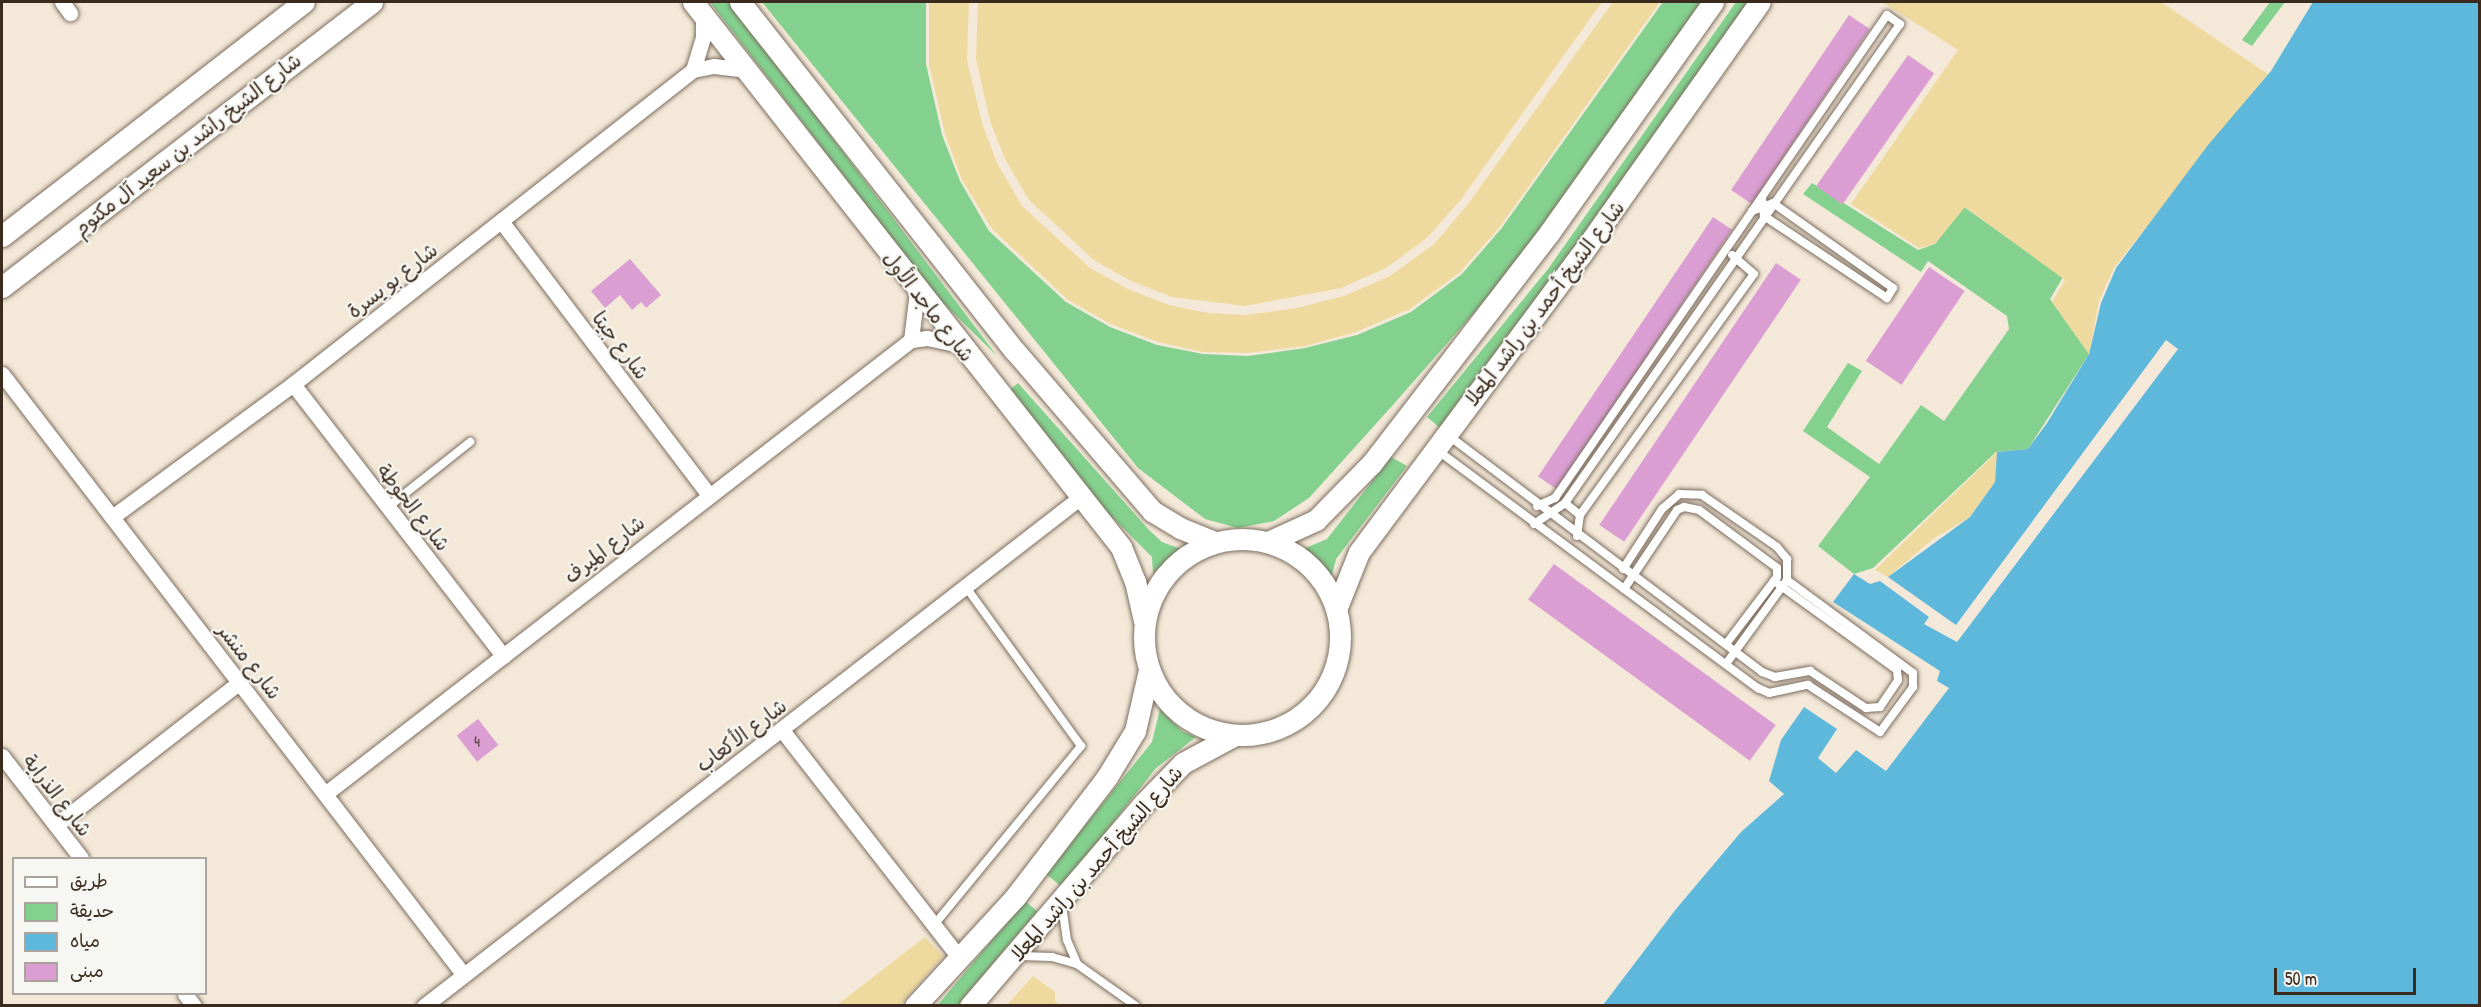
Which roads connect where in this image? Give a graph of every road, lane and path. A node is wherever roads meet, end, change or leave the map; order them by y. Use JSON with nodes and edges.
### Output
{"nodes":[{"id":1,"x":304,"y":2,"type":"edge"},
{"id":2,"x":372,"y":2,"type":"edge"},
{"id":3,"x":740,"y":2,"type":"edge"},
{"id":4,"x":1713,"y":2,"type":"edge"},
{"id":5,"x":1760,"y":2,"type":"edge"},
{"id":6,"x":698,"y":8,"type":"edge"},
{"id":7,"x":693,"y":70,"type":"junction"},
{"id":8,"x":746,"y":70,"type":"junction"},
{"id":9,"x":1762,"y":197,"type":"junction"},
{"id":10,"x":1773,"y":203,"type":"junction"},
{"id":11,"x":1752,"y":211,"type":"junction"},
{"id":12,"x":1763,"y":211,"type":"junction"},
{"id":13,"x":501,"y":221,"type":"junction"},
{"id":14,"x":2,"y":236,"type":"edge"},
{"id":15,"x":1725,"y":250,"type":"junction"},
{"id":16,"x":1734,"y":257,"type":"junction"},
{"id":17,"x":2,"y":287,"type":"edge"},
{"id":18,"x":917,"y":291,"type":"junction"},
{"id":19,"x":911,"y":340,"type":"junction"},
{"id":20,"x":959,"y":345,"type":"junction"},
{"id":21,"x":2,"y":374,"type":"edge"},
{"id":22,"x":293,"y":384,"type":"junction"},
{"id":23,"x":1441,"y":441,"type":"junction"},
{"id":24,"x":470,"y":442,"type":"dead end"},
{"id":25,"x":708,"y":494,"type":"junction"},
{"id":26,"x":1082,"y":496,"type":"junction"},
{"id":27,"x":1565,"y":503,"type":"junction"},
{"id":28,"x":1537,"y":506,"type":"junction"},
{"id":29,"x":387,"y":507,"type":"junction"},
{"id":30,"x":1548,"y":514,"type":"junction"},
{"id":31,"x":1580,"y":515,"type":"junction"},
{"id":32,"x":112,"y":516,"type":"junction"},
{"id":33,"x":1534,"y":524,"type":"junction"},
{"id":34,"x":1577,"y":536,"type":"junction"},
{"id":35,"x":1215,"y":542,"type":"junction"},
{"id":36,"x":1268,"y":542,"type":"junction"},
{"id":37,"x":1623,"y":569,"type":"junction"},
{"id":38,"x":1633,"y":576,"type":"junction"},
{"id":39,"x":1774,"y":581,"type":"junction"},
{"id":40,"x":1785,"y":584,"type":"junction"},
{"id":41,"x":966,"y":587,"type":"junction"},
{"id":42,"x":1624,"y":590,"type":"junction"},
{"id":43,"x":1337,"y":607,"type":"junction"},
{"id":44,"x":1144,"y":621,"type":"junction"},
{"id":45,"x":1726,"y":644,"type":"junction"},
{"id":46,"x":1735,"y":651,"type":"junction"},
{"id":47,"x":502,"y":656,"type":"junction"},
{"id":48,"x":1726,"y":664,"type":"junction"},
{"id":49,"x":1149,"y":670,"type":"junction"},
{"id":50,"x":240,"y":682,"type":"junction"},
{"id":51,"x":782,"y":730,"type":"junction"},
{"id":52,"x":1233,"y":736,"type":"junction"},
{"id":53,"x":2,"y":757,"type":"edge"},
{"id":54,"x":325,"y":794,"type":"junction"},
{"id":55,"x":56,"y":825,"type":"junction"},
{"id":56,"x":80,"y":857,"type":"edge"},
{"id":57,"x":1062,"y":900,"type":"junction"},
{"id":58,"x":933,"y":926,"type":"junction"},
{"id":59,"x":1014,"y":956,"type":"junction"},
{"id":60,"x":959,"y":957,"type":"junction"},
{"id":61,"x":1077,"y":964,"type":"junction"},
{"id":62,"x":463,"y":974,"type":"junction"},
{"id":63,"x":424,"y":1005,"type":"edge"},
{"id":64,"x":915,"y":1005,"type":"edge"},
{"id":65,"x":970,"y":1005,"type":"edge"},
{"id":66,"x":1136,"y":1005,"type":"edge"}],
"edges":[{"from":1,"to":14,"type":"main road","name":"شارع الشيخ راشد بن سعيد آل مكتوم"},
{"from":2,"to":17,"type":"main road","name":"شارع الشيخ راشد بن سعيد آل مكتوم"},
{"from":3,"to":35,"type":"main road","name":"شارع ماجد الأول"},
{"from":4,"to":36,"type":"main road","name":"شارع الشيخ أحمد بن راشد المعلا"},
{"from":5,"to":23,"type":"main road","name":"شارع الشيخ أحمد بن راشد المعلا"},
{"from":6,"to":7,"type":"street"},
{"from":6,"to":8,"type":"main road","name":"شارع ماجد الأول"},
{"from":7,"to":8,"type":"street"},
{"from":7,"to":13,"type":"street","name":"شارع بو يسرة"},
{"from":8,"to":18,"type":"main road","name":"شارع ماجد الأول"},
{"from":9,"to":10,"type":"lane"},
{"from":9,"to":11,"type":"lane"},
{"from":9,"to":12,"type":"lane"},
{"from":10,"to":12,"type":"lane"},
{"from":10,"to":12,"type":"lane"},
{"from":11,"to":12,"type":"lane"},
{"from":11,"to":15,"type":"lane"},
{"from":12,"to":16,"type":"lane"},
{"from":13,"to":22,"type":"street","name":"شارع بو يسرة"},
{"from":13,"to":25,"type":"street","name":"شارع جيتا"},
{"from":15,"to":16,"type":"lane"},
{"from":15,"to":28,"type":"lane"},
{"from":16,"to":27,"type":"lane"},
{"from":16,"to":31,"type":"lane"},
{"from":18,"to":19,"type":"street"},
{"from":18,"to":20,"type":"main road","name":"شارع ماجد الأول"},
{"from":19,"to":20,"type":"street"},
{"from":19,"to":25,"type":"street","name":"شارع الميرف"},
{"from":20,"to":26,"type":"main road","name":"شارع ماجد الأول"},
{"from":21,"to":32,"type":"street","name":"شارع منشر"},
{"from":22,"to":29,"type":"street","name":"شارع الحوطة"},
{"from":22,"to":32,"type":"street","name":"شارع بو يسرة"},
{"from":23,"to":28,"type":"lane"},
{"from":23,"to":33,"type":"lane"},
{"from":23,"to":43,"type":"main road","name":"شارع الشيخ أحمد بن راشد المعلا"},
{"from":24,"to":29,"type":"lane"},
{"from":25,"to":47,"type":"street","name":"شارع الميرف"},
{"from":26,"to":41,"type":"street","name":"شارع الأكعاب"},
{"from":26,"to":44,"type":"main road","name":"شارع ماجد الأول"},
{"from":27,"to":30,"type":"lane"},
{"from":27,"to":31,"type":"lane"},
{"from":28,"to":30,"type":"lane"},
{"from":29,"to":47,"type":"street","name":"شارع الحوطة"},
{"from":30,"to":33,"type":"lane"},
{"from":30,"to":34,"type":"lane"},
{"from":31,"to":34,"type":"lane"},
{"from":32,"to":50,"type":"street","name":"شارع منشر"},
{"from":33,"to":42,"type":"lane"},
{"from":34,"to":37,"type":"lane"},
{"from":35,"to":36,"type":"main road"},
{"from":35,"to":44,"type":"main road"},
{"from":36,"to":43,"type":"main road"},
{"from":37,"to":38,"type":"lane"},
{"from":37,"to":40,"type":"lane"},
{"from":38,"to":39,"type":"lane"},
{"from":38,"to":42,"type":"lane"},
{"from":38,"to":45,"type":"lane"},
{"from":39,"to":40,"type":"lane"},
{"from":39,"to":45,"type":"lane"},
{"from":40,"to":46,"type":"lane"},
{"from":40,"to":46,"type":"lane"},
{"from":40,"to":48,"type":"lane"},
{"from":41,"to":51,"type":"street","name":"شارع الأكعاب"},
{"from":41,"to":58,"type":"lane"},
{"from":42,"to":48,"type":"lane"},
{"from":43,"to":52,"type":"main road"},
{"from":44,"to":49,"type":"main road"},
{"from":45,"to":46,"type":"lane"},
{"from":46,"to":48,"type":"lane"},
{"from":47,"to":54,"type":"street","name":"شارع الميرف"},
{"from":49,"to":52,"type":"main road"},
{"from":49,"to":60,"type":"main road","name":"شارع الشيخ أحمد بن راشد المعلا"},
{"from":50,"to":54,"type":"street","name":"شارع منشر"},
{"from":50,"to":55,"type":"street"},
{"from":51,"to":58,"type":"street"},
{"from":51,"to":62,"type":"street","name":"شارع الأكعاب"},
{"from":52,"to":57,"type":"main road","name":"شارع الشيخ أحمد بن راشد المعلا"},
{"from":53,"to":55,"type":"street","name":"شارع الذراية"},
{"from":54,"to":62,"type":"street","name":"شارع منشر"},
{"from":55,"to":56,"type":"street","name":"شارع الذراية"},
{"from":57,"to":59,"type":"main road","name":"شارع الشيخ أحمد بن راشد المعلا"},
{"from":57,"to":61,"type":"lane"},
{"from":58,"to":60,"type":"street"},
{"from":59,"to":61,"type":"lane"},
{"from":59,"to":65,"type":"main road","name":"شارع الشيخ أحمد بن راشد المعلا"},
{"from":60,"to":64,"type":"main road","name":"شارع الشيخ أحمد بن راشد المعلا"},
{"from":61,"to":66,"type":"lane"},
{"from":62,"to":63,"type":"street","name":"شارع الأكعاب"}]}
